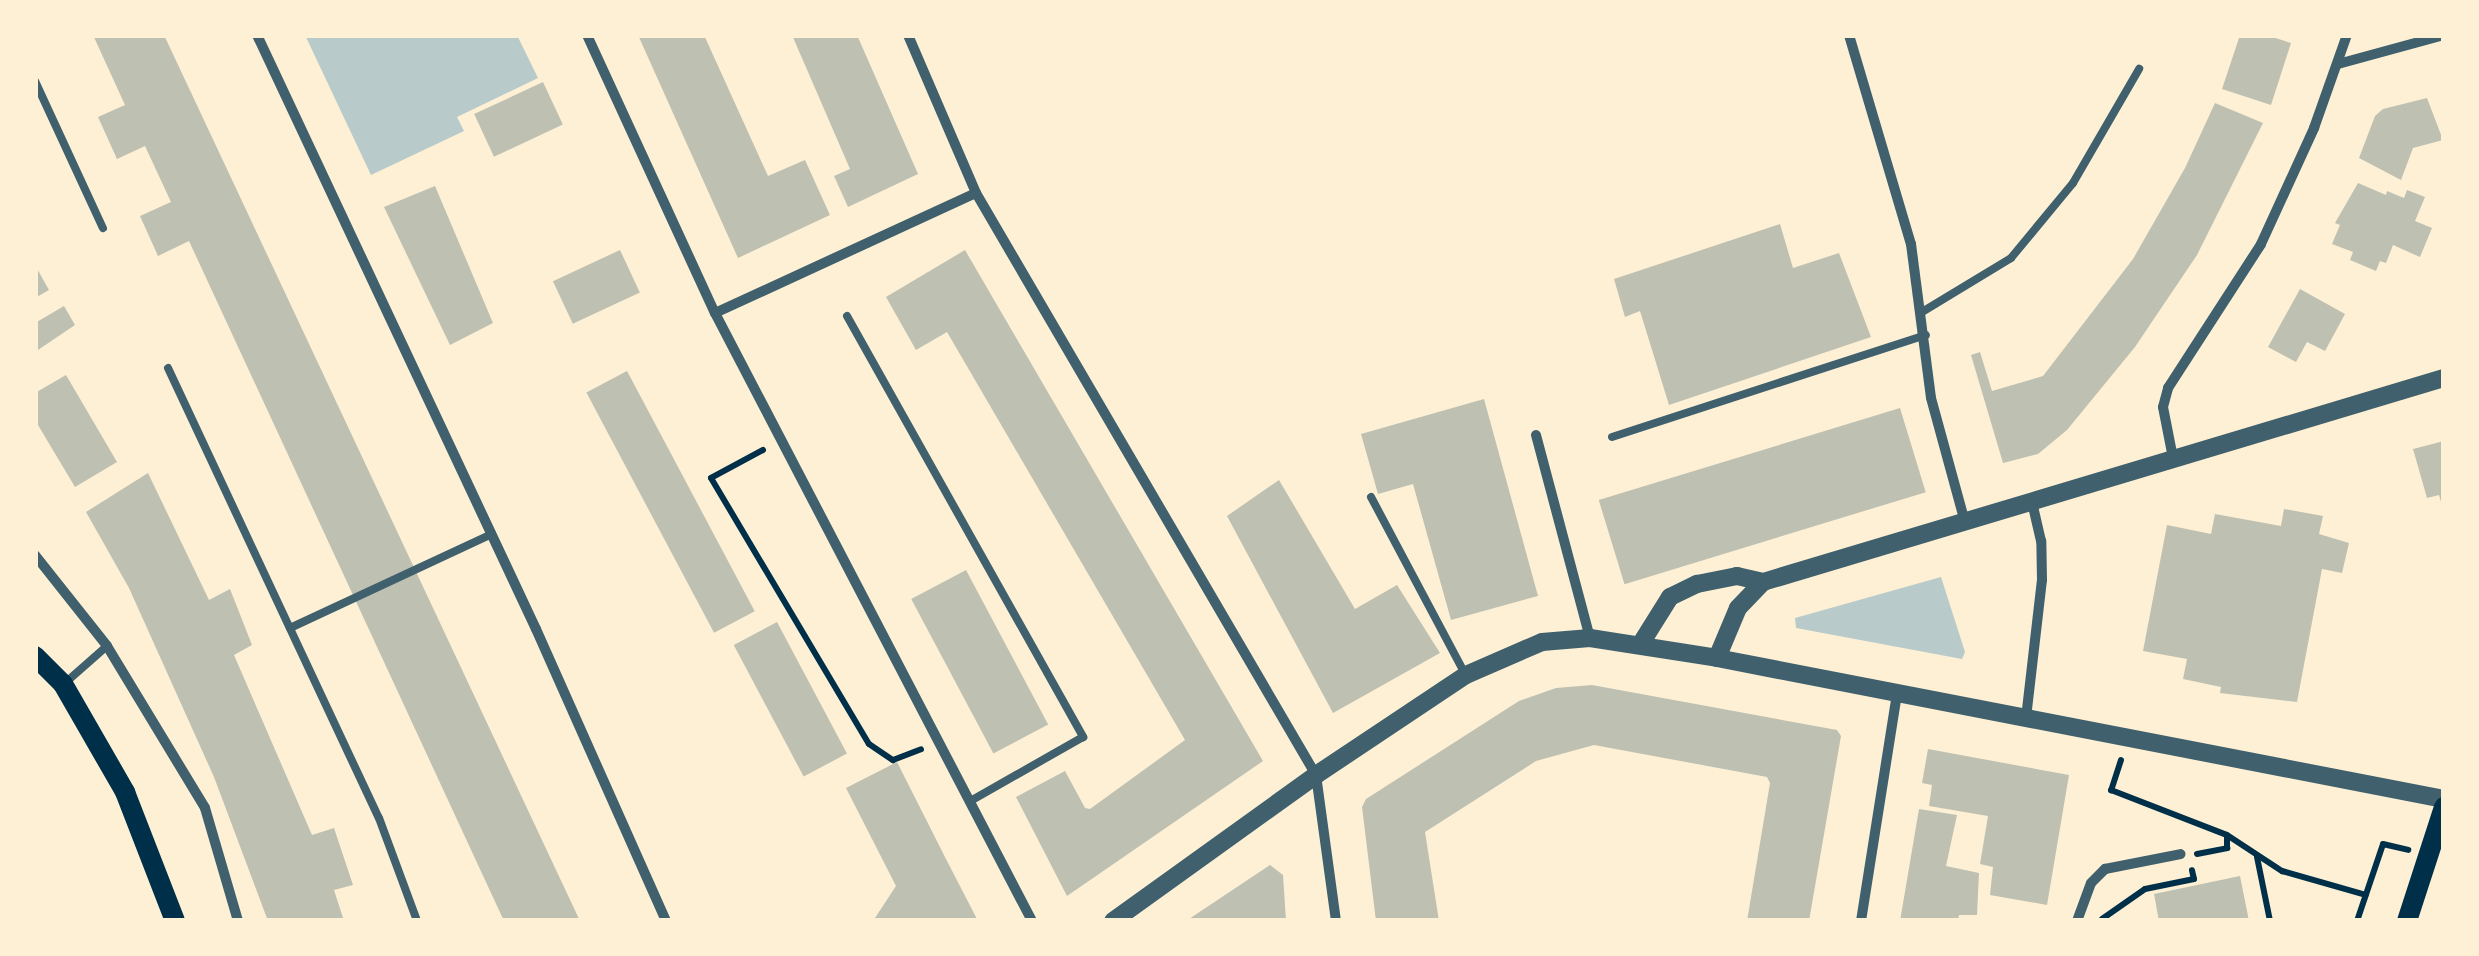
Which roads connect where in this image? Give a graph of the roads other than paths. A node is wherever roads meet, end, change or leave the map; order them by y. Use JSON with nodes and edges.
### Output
{"nodes":[{"id":1,"x":257,"y":35,"type":"edge"},
{"id":2,"x":586,"y":35,"type":"edge"},
{"id":3,"x":908,"y":35,"type":"edge"},
{"id":4,"x":1849,"y":35,"type":"edge"},
{"id":5,"x":2347,"y":35,"type":"edge"},
{"id":6,"x":2444,"y":35,"type":"edge"},
{"id":7,"x":2338,"y":64,"type":"junction"},
{"id":8,"x":2139,"y":69,"type":"dead end"},
{"id":9,"x":35,"y":81,"type":"edge"},
{"id":10,"x":976,"y":192,"type":"junction"},
{"id":11,"x":104,"y":228,"type":"dead end"},
{"id":12,"x":715,"y":312,"type":"junction"},
{"id":13,"x":1922,"y":312,"type":"junction"},
{"id":14,"x":847,"y":316,"type":"dead end"},
{"id":15,"x":1926,"y":336,"type":"junction"},
{"id":16,"x":168,"y":368,"type":"dead end"},
{"id":17,"x":2444,"y":378,"type":"edge"},
{"id":18,"x":1536,"y":436,"type":"dead end"},
{"id":19,"x":1612,"y":437,"type":"dead end"},
{"id":20,"x":2173,"y":458,"type":"junction"},
{"id":21,"x":1371,"y":497,"type":"dead end"},
{"id":22,"x":2032,"y":502,"type":"junction"},
{"id":23,"x":1965,"y":522,"type":"junction"},
{"id":24,"x":492,"y":534,"type":"junction"},
{"id":25,"x":35,"y":555,"type":"edge"},
{"id":26,"x":1764,"y":582,"type":"junction"},
{"id":27,"x":290,"y":628,"type":"junction"},
{"id":28,"x":1590,"y":638,"type":"junction"},
{"id":29,"x":107,"y":646,"type":"junction"},
{"id":30,"x":1640,"y":646,"type":"junction"},
{"id":31,"x":35,"y":656,"type":"edge"},
{"id":32,"x":1718,"y":658,"type":"junction"},
{"id":33,"x":1466,"y":675,"type":"junction"},
{"id":34,"x":63,"y":684,"type":"junction"},
{"id":35,"x":1897,"y":693,"type":"junction"},
{"id":36,"x":2026,"y":718,"type":"junction"},
{"id":37,"x":1316,"y":774,"type":"junction"},
{"id":38,"x":2444,"y":799,"type":"edge"},
{"id":39,"x":972,"y":800,"type":"junction"},
{"id":40,"x":2444,"y":807,"type":"edge"},
{"id":41,"x":2181,"y":854,"type":"dead end"},
{"id":42,"x":176,"y":921,"type":"edge"},
{"id":43,"x":238,"y":921,"type":"edge"},
{"id":44,"x":417,"y":921,"type":"edge"},
{"id":45,"x":666,"y":921,"type":"edge"},
{"id":46,"x":1032,"y":921,"type":"edge"},
{"id":47,"x":1113,"y":921,"type":"edge"},
{"id":48,"x":1336,"y":921,"type":"edge"},
{"id":49,"x":1861,"y":921,"type":"edge"},
{"id":50,"x":2077,"y":921,"type":"edge"},
{"id":51,"x":2407,"y":921,"type":"edge"}],
"edges":[{"from":1,"to":24,"type":"street"},
{"from":2,"to":12,"type":"street"},
{"from":3,"to":10,"type":"street"},
{"from":4,"to":13,"type":"street"},
{"from":5,"to":7,"type":"street"},
{"from":6,"to":7,"type":"street"},
{"from":7,"to":20,"type":"street"},
{"from":8,"to":13,"type":"lane"},
{"from":9,"to":11,"type":"lane"},
{"from":10,"to":12,"type":"street"},
{"from":10,"to":37,"type":"street"},
{"from":12,"to":39,"type":"street"},
{"from":13,"to":15,"type":"street"},
{"from":14,"to":39,"type":"lane"},
{"from":15,"to":19,"type":"lane"},
{"from":15,"to":23,"type":"street"},
{"from":16,"to":27,"type":"lane"},
{"from":17,"to":20,"type":"street"},
{"from":18,"to":28,"type":"street"},
{"from":20,"to":22,"type":"street"},
{"from":21,"to":33,"type":"lane"},
{"from":22,"to":23,"type":"street"},
{"from":22,"to":36,"type":"street"},
{"from":23,"to":26,"type":"street"},
{"from":24,"to":27,"type":"lane"},
{"from":24,"to":45,"type":"street"},
{"from":25,"to":29,"type":"street"},
{"from":26,"to":30,"type":"street"},
{"from":26,"to":32,"type":"street"},
{"from":27,"to":44,"type":"lane"},
{"from":28,"to":30,"type":"street"},
{"from":28,"to":33,"type":"street"},
{"from":29,"to":34,"type":"lane"},
{"from":29,"to":43,"type":"street"},
{"from":30,"to":32,"type":"street"},
{"from":31,"to":34,"type":"main road"},
{"from":32,"to":35,"type":"street"},
{"from":33,"to":37,"type":"street"},
{"from":34,"to":42,"type":"main road"},
{"from":35,"to":36,"type":"street"},
{"from":35,"to":49,"type":"street"},
{"from":36,"to":38,"type":"street"},
{"from":37,"to":47,"type":"street"},
{"from":37,"to":48,"type":"street"},
{"from":39,"to":46,"type":"street"},
{"from":40,"to":51,"type":"main road"},
{"from":41,"to":50,"type":"street"}]}
